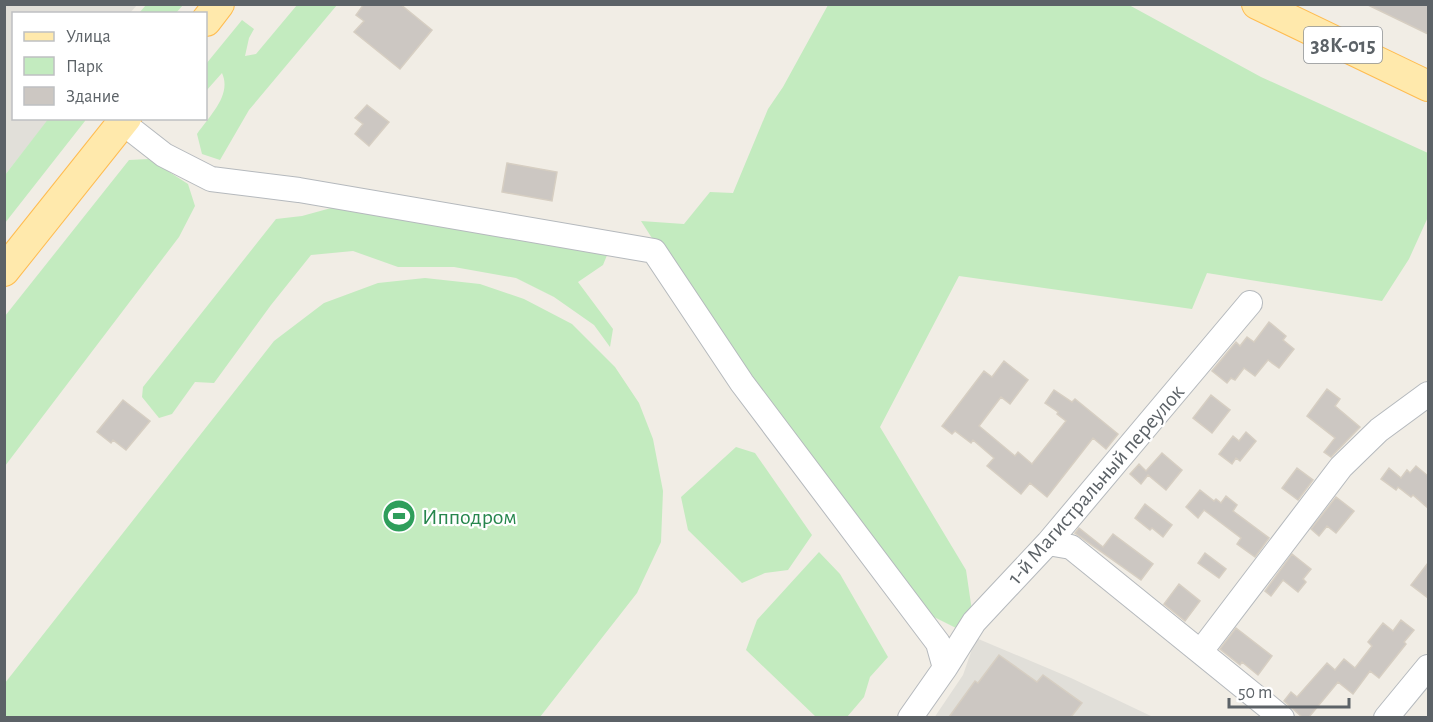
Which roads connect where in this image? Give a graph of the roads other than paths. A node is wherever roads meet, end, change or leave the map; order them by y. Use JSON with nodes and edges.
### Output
{"nodes":[{"id":1,"x":219,"y":4,"type":"edge"},
{"id":2,"x":1257,"y":4,"type":"edge"},
{"id":3,"x":207,"y":20,"type":"edge"},
{"id":4,"x":1428,"y":86,"type":"edge"},
{"id":5,"x":125,"y":121,"type":"edge"},
{"id":6,"x":4,"y":271,"type":"edge"},
{"id":7,"x":1250,"y":303,"type":"dead end"},
{"id":8,"x":1428,"y":394,"type":"edge"},
{"id":9,"x":1048,"y":543,"type":"junction"},
{"id":10,"x":1201,"y":651,"type":"junction"},
{"id":11,"x":945,"y":668,"type":"junction"},
{"id":12,"x":1428,"y":668,"type":"edge"},
{"id":13,"x":910,"y":717,"type":"edge"},
{"id":14,"x":1282,"y":717,"type":"edge"},
{"id":15,"x":1386,"y":717,"type":"edge"}],
"edges":[{"from":1,"to":3,"type":"main road"},
{"from":2,"to":4,"type":"main road","number":"38К-015"},
{"from":5,"to":6,"type":"main road"},
{"from":5,"to":11,"type":"street"},
{"from":7,"to":9,"type":"street","name":"1-й Магистральный переулок"},
{"from":8,"to":10,"type":"street"},
{"from":9,"to":10,"type":"street"},
{"from":9,"to":11,"type":"street","name":"1-й Магистральный переулок"},
{"from":10,"to":14,"type":"street"},
{"from":11,"to":13,"type":"street","name":"1-й Магистральный переулок"},
{"from":12,"to":15,"type":"street"}]}
